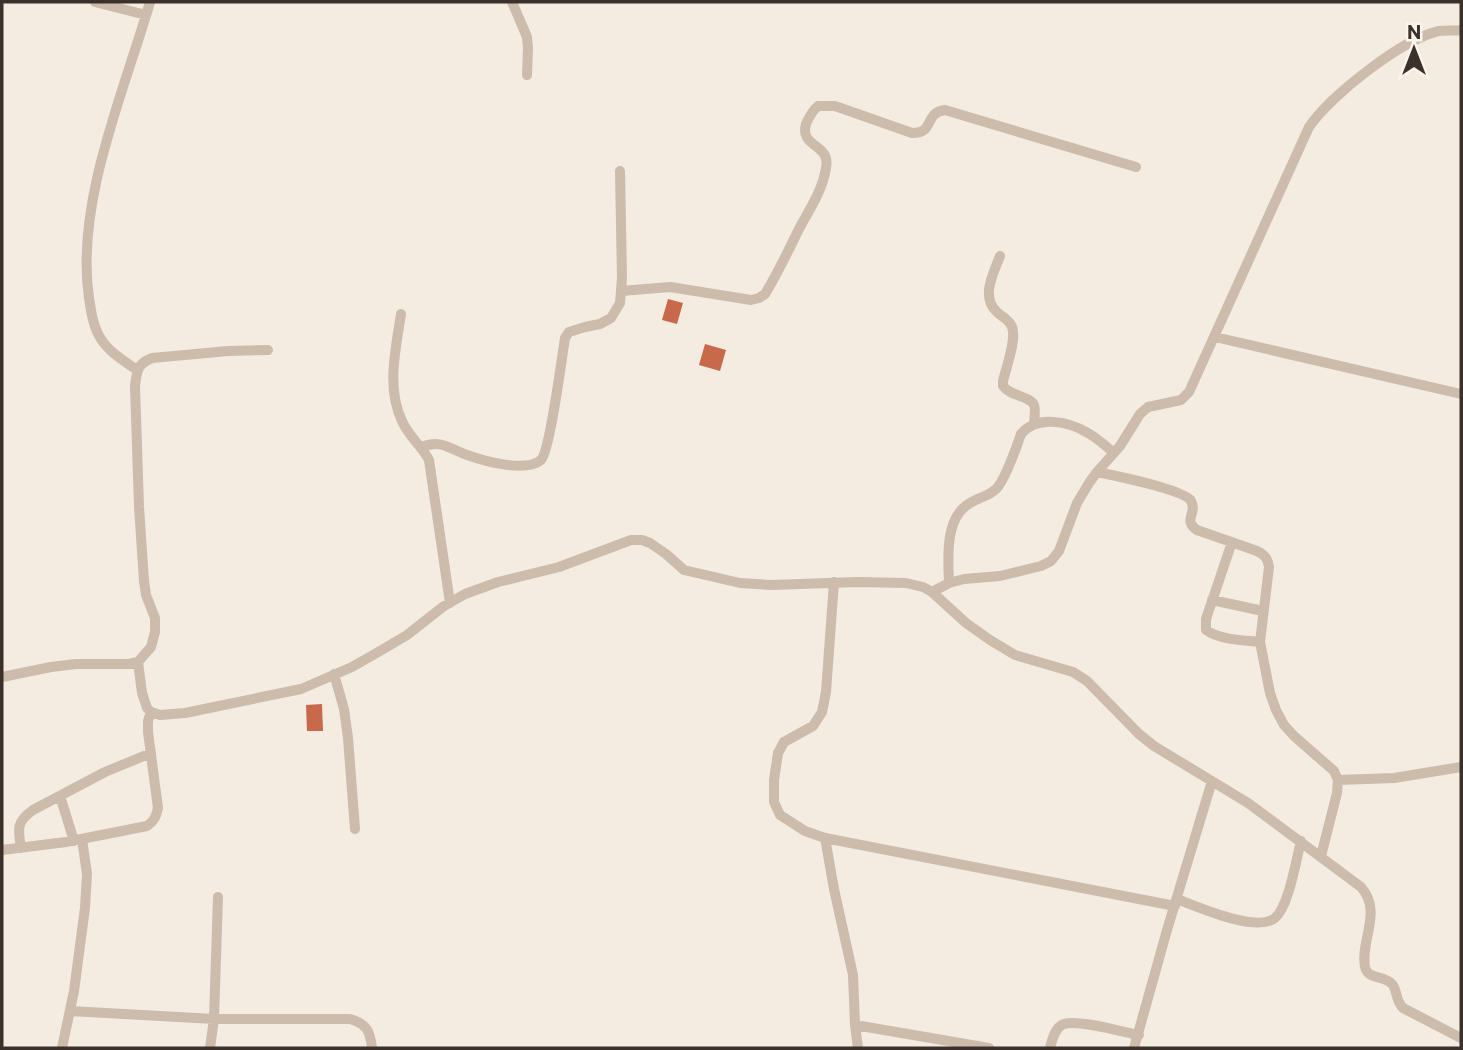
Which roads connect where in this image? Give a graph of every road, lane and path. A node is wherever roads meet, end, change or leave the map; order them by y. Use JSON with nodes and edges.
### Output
{"nodes":[{"id":1,"x":95,"y":2,"type":"edge"},
{"id":2,"x":150,"y":2,"type":"edge"},
{"id":3,"x":512,"y":2,"type":"edge"},
{"id":4,"x":146,"y":15,"type":"junction"},
{"id":5,"x":1461,"y":30,"type":"edge"},
{"id":6,"x":527,"y":75,"type":"dead end"},
{"id":7,"x":1136,"y":167,"type":"dead end"},
{"id":8,"x":620,"y":171,"type":"dead end"},
{"id":9,"x":1000,"y":256,"type":"dead end"},
{"id":10,"x":621,"y":291,"type":"junction"},
{"id":11,"x":401,"y":314,"type":"dead end"},
{"id":12,"x":1215,"y":337,"type":"junction"},
{"id":13,"x":268,"y":350,"type":"dead end"},
{"id":14,"x":137,"y":370,"type":"junction"},
{"id":15,"x":1461,"y":394,"type":"edge"},
{"id":16,"x":1034,"y":424,"type":"junction"},
{"id":17,"x":422,"y":447,"type":"junction"},
{"id":18,"x":1114,"y":453,"type":"junction"},
{"id":19,"x":1097,"y":471,"type":"junction"},
{"id":20,"x":1232,"y":542,"type":"junction"},
{"id":21,"x":834,"y":582,"type":"junction"},
{"id":22,"x":949,"y":583,"type":"junction"},
{"id":23,"x":932,"y":592,"type":"junction"},
{"id":24,"x":1212,"y":600,"type":"junction"},
{"id":25,"x":450,"y":603,"type":"junction"},
{"id":26,"x":1263,"y":611,"type":"junction"},
{"id":27,"x":1260,"y":642,"type":"junction"},
{"id":28,"x":138,"y":662,"type":"junction"},
{"id":29,"x":334,"y":674,"type":"junction"},
{"id":30,"x":2,"y":677,"type":"edge"},
{"id":31,"x":151,"y":712,"type":"junction"},
{"id":32,"x":151,"y":754,"type":"junction"},
{"id":33,"x":1461,"y":767,"type":"edge"},
{"id":34,"x":1338,"y":780,"type":"junction"},
{"id":35,"x":1212,"y":781,"type":"junction"},
{"id":36,"x":60,"y":796,"type":"junction"},
{"id":37,"x":355,"y":829,"type":"dead end"},
{"id":38,"x":825,"y":838,"type":"junction"},
{"id":39,"x":78,"y":840,"type":"junction"},
{"id":40,"x":1301,"y":841,"type":"junction"},
{"id":41,"x":21,"y":848,"type":"junction"},
{"id":42,"x":2,"y":850,"type":"edge"},
{"id":43,"x":1321,"y":856,"type":"junction"},
{"id":44,"x":218,"y":897,"type":"dead end"},
{"id":45,"x":1176,"y":903,"type":"junction"},
{"id":46,"x":70,"y":1011,"type":"junction"},
{"id":47,"x":214,"y":1019,"type":"junction"},
{"id":48,"x":855,"y":1025,"type":"junction"},
{"id":49,"x":1139,"y":1035,"type":"junction"},
{"id":50,"x":1461,"y":1038,"type":"edge"},
{"id":51,"x":62,"y":1048,"type":"edge"},
{"id":52,"x":210,"y":1048,"type":"edge"},
{"id":53,"x":372,"y":1048,"type":"edge"},
{"id":54,"x":858,"y":1048,"type":"edge"},
{"id":55,"x":986,"y":1048,"type":"edge"},
{"id":56,"x":1049,"y":1048,"type":"edge"},
{"id":57,"x":1135,"y":1048,"type":"edge"}],
"edges":[{"from":1,"to":4,"type":"street"},
{"from":2,"to":4,"type":"street"},
{"from":3,"to":6,"type":"street"},
{"from":4,"to":14,"type":"street"},
{"from":5,"to":12,"type":"street"},
{"from":7,"to":10,"type":"street"},
{"from":8,"to":10,"type":"street"},
{"from":9,"to":16,"type":"street"},
{"from":10,"to":17,"type":"street"},
{"from":11,"to":17,"type":"street"},
{"from":12,"to":15,"type":"street"},
{"from":12,"to":18,"type":"street"},
{"from":13,"to":14,"type":"street"},
{"from":14,"to":28,"type":"street"},
{"from":16,"to":18,"type":"street"},
{"from":16,"to":22,"type":"street"},
{"from":17,"to":25,"type":"street"},
{"from":18,"to":19,"type":"street"},
{"from":19,"to":20,"type":"street"},
{"from":19,"to":22,"type":"street"},
{"from":20,"to":24,"type":"street"},
{"from":20,"to":26,"type":"street"},
{"from":21,"to":23,"type":"street"},
{"from":21,"to":25,"type":"street"},
{"from":21,"to":38,"type":"street"},
{"from":22,"to":23,"type":"street"},
{"from":23,"to":35,"type":"street"},
{"from":24,"to":26,"type":"street"},
{"from":24,"to":27,"type":"street"},
{"from":25,"to":29,"type":"street"},
{"from":26,"to":27,"type":"street"},
{"from":27,"to":34,"type":"street"},
{"from":28,"to":30,"type":"street"},
{"from":28,"to":31,"type":"street"},
{"from":29,"to":31,"type":"street"},
{"from":29,"to":37,"type":"street"},
{"from":31,"to":32,"type":"street"},
{"from":32,"to":36,"type":"street"},
{"from":32,"to":39,"type":"street"},
{"from":33,"to":34,"type":"street"},
{"from":34,"to":43,"type":"street"},
{"from":35,"to":40,"type":"street"},
{"from":35,"to":45,"type":"street"},
{"from":36,"to":39,"type":"street"},
{"from":36,"to":41,"type":"street"},
{"from":38,"to":45,"type":"street"},
{"from":38,"to":48,"type":"street"},
{"from":39,"to":41,"type":"street"},
{"from":39,"to":46,"type":"street"},
{"from":40,"to":43,"type":"street"},
{"from":40,"to":45,"type":"street"},
{"from":41,"to":42,"type":"street"},
{"from":43,"to":50,"type":"street"},
{"from":44,"to":47,"type":"street"},
{"from":45,"to":49,"type":"street"},
{"from":46,"to":47,"type":"street"},
{"from":46,"to":51,"type":"street"},
{"from":47,"to":52,"type":"street"},
{"from":47,"to":53,"type":"street"},
{"from":48,"to":54,"type":"street"},
{"from":48,"to":55,"type":"street"},
{"from":49,"to":56,"type":"street"},
{"from":49,"to":57,"type":"street"}]}
